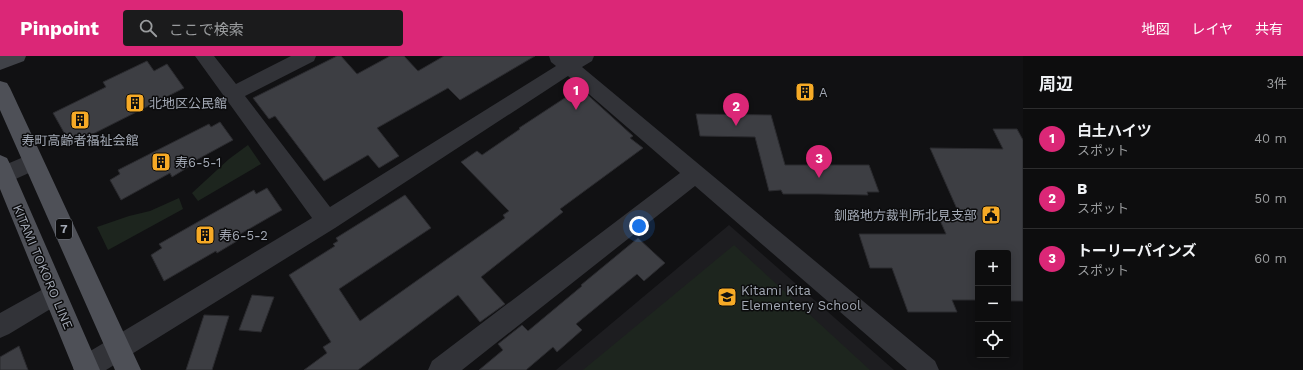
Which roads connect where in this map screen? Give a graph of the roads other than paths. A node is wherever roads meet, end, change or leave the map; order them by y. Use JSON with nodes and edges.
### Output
{"nodes":[{"id":1,"x":17,"y":56,"type":"edge"},
{"id":2,"x":204,"y":56,"type":"edge"},
{"id":3,"x":307,"y":56,"type":"edge"},
{"id":4,"x":571,"y":59,"type":"edge"},
{"id":5,"x":0,"y":63,"type":"edge"},
{"id":6,"x":0,"y":88,"type":"edge"},
{"id":7,"x":233,"y":94,"type":"junction"},
{"id":8,"x":33,"y":162,"type":"junction"},
{"id":9,"x":2,"y":172,"type":"edge"},
{"id":10,"x":694,"y":174,"type":"junction"},
{"id":11,"x":327,"y":221,"type":"junction"},
{"id":12,"x":54,"y":294,"type":"junction"},
{"id":13,"x":0,"y":326,"type":"edge"},
{"id":14,"x":118,"y":349,"type":"junction"},
{"id":15,"x":87,"y":369,"type":"edge"},
{"id":16,"x":128,"y":370,"type":"edge"},
{"id":17,"x":441,"y":370,"type":"edge"},
{"id":18,"x":926,"y":370,"type":"edge"}],
"edges":[{"from":1,"to":5,"type":"street"},
{"from":2,"to":7,"type":"street"},
{"from":3,"to":7,"type":"street"},
{"from":4,"to":10,"type":"street"},
{"from":4,"to":11,"type":"street"},
{"from":6,"to":8,"type":"main road","number":"7"},
{"from":7,"to":11,"type":"street"},
{"from":8,"to":9,"type":"street"},
{"from":8,"to":14,"type":"main road","number":"7"},
{"from":9,"to":12,"type":"main road","name":"KITAMI TOKORO LINE"},
{"from":10,"to":17,"type":"street"},
{"from":10,"to":18,"type":"street"},
{"from":11,"to":14,"type":"street"},
{"from":12,"to":13,"type":"street"},
{"from":12,"to":15,"type":"main road","name":"KITAMI TOKORO LINE"},
{"from":14,"to":15,"type":"street"},
{"from":14,"to":16,"type":"main road","number":"7"}]}
